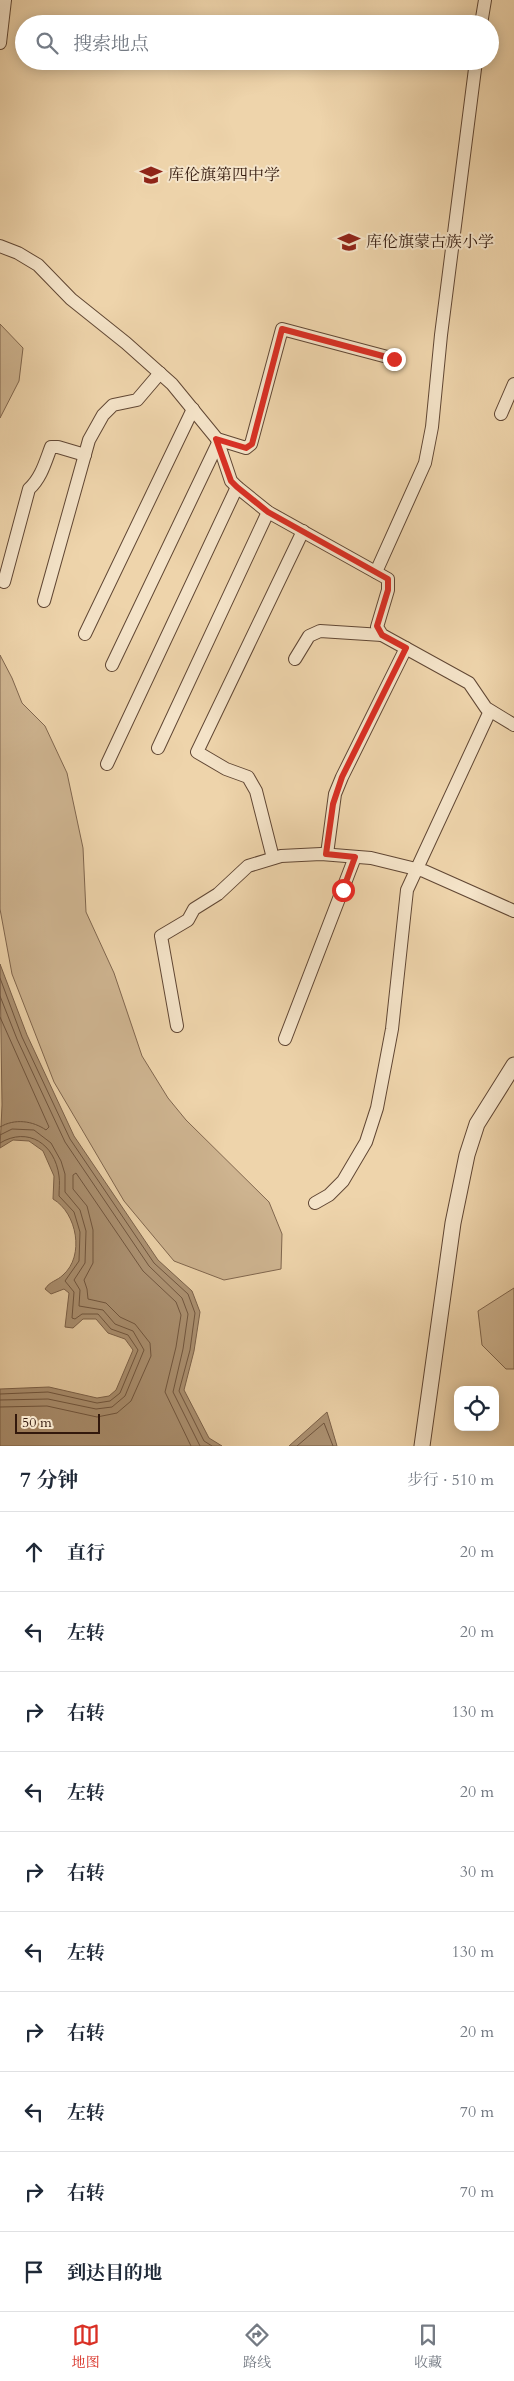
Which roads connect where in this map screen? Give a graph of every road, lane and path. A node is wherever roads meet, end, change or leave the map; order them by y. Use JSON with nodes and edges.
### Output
{"nodes":[{"id":1,"x":5,"y":0,"type":"edge"},
{"id":2,"x":485,"y":0,"type":"edge"},
{"id":3,"x":482,"y":15,"type":"edge"},
{"id":4,"x":0,"y":43,"type":"edge"},
{"id":5,"x":475,"y":70,"type":"edge"},
{"id":6,"x":0,"y":246,"type":"edge"},
{"id":7,"x":394,"y":359,"type":"dead end"},
{"id":8,"x":160,"y":373,"type":"junction"},
{"id":9,"x":514,"y":384,"type":"edge"},
{"id":10,"x":192,"y":409,"type":"junction"},
{"id":11,"x":501,"y":414,"type":"dead end"},
{"id":12,"x":217,"y":441,"type":"junction"},
{"id":13,"x":84,"y":455,"type":"junction"},
{"id":14,"x":237,"y":487,"type":"junction"},
{"id":15,"x":268,"y":512,"type":"junction"},
{"id":16,"x":304,"y":531,"type":"junction"},
{"id":17,"x":376,"y":572,"type":"junction"},
{"id":18,"x":4,"y":582,"type":"dead end"},
{"id":19,"x":44,"y":601,"type":"dead end"},
{"id":20,"x":85,"y":634,"type":"dead end"},
{"id":21,"x":382,"y":635,"type":"junction"},
{"id":22,"x":406,"y":648,"type":"junction"},
{"id":23,"x":295,"y":659,"type":"dead end"},
{"id":24,"x":112,"y":665,"type":"dead end"},
{"id":25,"x":490,"y":711,"type":"junction"},
{"id":26,"x":514,"y":725,"type":"edge"},
{"id":27,"x":158,"y":748,"type":"dead end"},
{"id":28,"x":107,"y":764,"type":"dead end"},
{"id":29,"x":326,"y":854,"type":"junction"},
{"id":30,"x":355,"y":857,"type":"junction"},
{"id":31,"x":273,"y":858,"type":"junction"},
{"id":32,"x":416,"y":870,"type":"junction"},
{"id":33,"x":514,"y":911,"type":"edge"},
{"id":34,"x":177,"y":1026,"type":"dead end"},
{"id":35,"x":285,"y":1039,"type":"dead end"},
{"id":36,"x":514,"y":1065,"type":"edge"},
{"id":37,"x":315,"y":1203,"type":"dead end"},
{"id":38,"x":422,"y":1446,"type":"edge"}],
"edges":[{"from":1,"to":4,"type":"street"},
{"from":2,"to":3,"type":"street"},
{"from":5,"to":17,"type":"street"},
{"from":6,"to":8,"type":"street"},
{"from":7,"to":12,"type":"street"},
{"from":8,"to":10,"type":"street"},
{"from":8,"to":13,"type":"street"},
{"from":9,"to":11,"type":"street"},
{"from":10,"to":12,"type":"street"},
{"from":10,"to":20,"type":"street"},
{"from":12,"to":14,"type":"street"},
{"from":12,"to":24,"type":"street"},
{"from":13,"to":18,"type":"street"},
{"from":13,"to":19,"type":"street"},
{"from":14,"to":15,"type":"street"},
{"from":14,"to":28,"type":"street"},
{"from":15,"to":16,"type":"street"},
{"from":15,"to":27,"type":"street"},
{"from":16,"to":17,"type":"street"},
{"from":16,"to":31,"type":"street"},
{"from":17,"to":21,"type":"street"},
{"from":21,"to":22,"type":"street"},
{"from":21,"to":23,"type":"street"},
{"from":22,"to":25,"type":"street"},
{"from":22,"to":29,"type":"street"},
{"from":25,"to":26,"type":"street"},
{"from":25,"to":32,"type":"street"},
{"from":29,"to":30,"type":"street"},
{"from":29,"to":31,"type":"street"},
{"from":30,"to":32,"type":"street"},
{"from":30,"to":35,"type":"street"},
{"from":31,"to":34,"type":"street"},
{"from":32,"to":33,"type":"street"},
{"from":32,"to":37,"type":"street"},
{"from":36,"to":38,"type":"street"}]}
